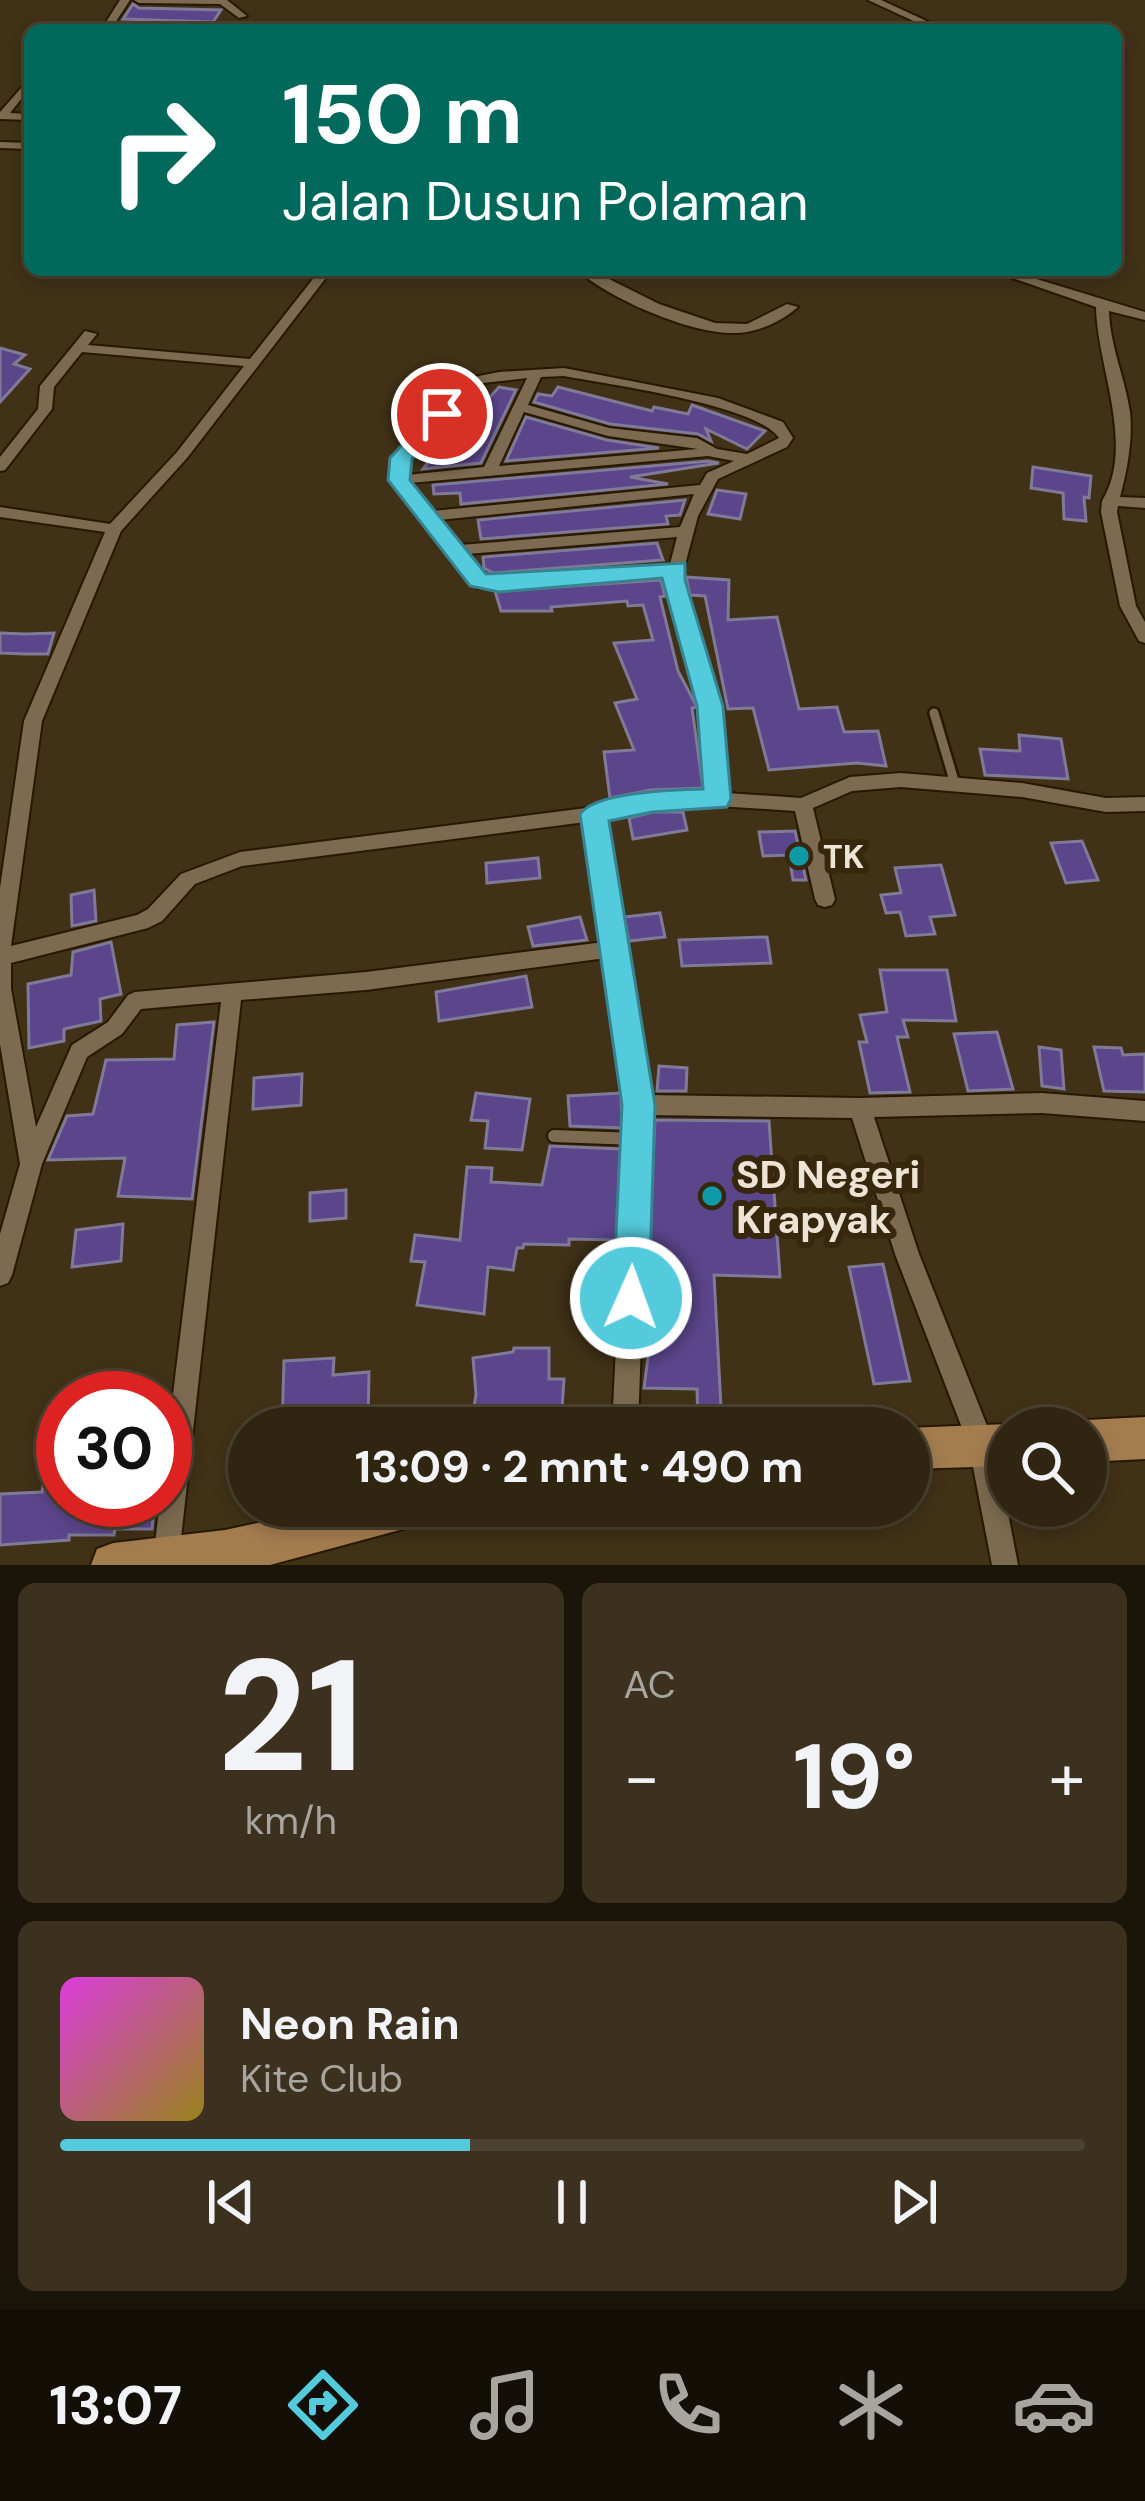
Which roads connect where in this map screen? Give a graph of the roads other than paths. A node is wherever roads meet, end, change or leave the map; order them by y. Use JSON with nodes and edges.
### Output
{"nodes":[{"id":1,"x":139,"y":0,"type":"edge"},
{"id":2,"x":873,"y":0,"type":"edge"},
{"id":3,"x":242,"y":16,"type":"dead end"},
{"id":4,"x":927,"y":24,"type":"edge"},
{"id":5,"x":24,"y":88,"type":"edge"},
{"id":6,"x":1,"y":116,"type":"edge"},
{"id":7,"x":321,"y":276,"type":"edge"},
{"id":8,"x":594,"y":276,"type":"edge"},
{"id":9,"x":1014,"y":276,"type":"edge"},
{"id":10,"x":1102,"y":304,"type":"junction"},
{"id":11,"x":792,"y":307,"type":"dead end"},
{"id":12,"x":1145,"y":316,"type":"edge"},
{"id":13,"x":90,"y":334,"type":"dead end"},
{"id":14,"x":80,"y":348,"type":"junction"},
{"id":15,"x":251,"y":363,"type":"junction"},
{"id":16,"x":536,"y":374,"type":"junction"},
{"id":17,"x":518,"y":406,"type":"junction"},
{"id":18,"x":713,"y":452,"type":"junction"},
{"id":19,"x":753,"y":460,"type":"junction"},
{"id":20,"x":0,"y":467,"type":"edge"},
{"id":21,"x":489,"y":471,"type":"junction"},
{"id":22,"x":399,"y":480,"type":"junction"},
{"id":23,"x":703,"y":490,"type":"junction"},
{"id":24,"x":1109,"y":501,"type":"junction"},
{"id":25,"x":1145,"y":503,"type":"edge"},
{"id":26,"x":0,"y":512,"type":"edge"},
{"id":27,"x":431,"y":516,"type":"junction"},
{"id":28,"x":114,"y":530,"type":"junction"},
{"id":29,"x":685,"y":531,"type":"junction"},
{"id":30,"x":457,"y":550,"type":"junction"},
{"id":31,"x":677,"y":569,"type":"junction"},
{"id":32,"x":1145,"y":637,"type":"edge"},
{"id":33,"x":934,"y":713,"type":"dead end"},
{"id":34,"x":955,"y":784,"type":"junction"},
{"id":35,"x":718,"y":799,"type":"junction"},
{"id":36,"x":1145,"y":804,"type":"edge"},
{"id":37,"x":803,"y":805,"type":"junction"},
{"id":38,"x":594,"y":814,"type":"junction"},
{"id":39,"x":825,"y":899,"type":"dead end"},
{"id":40,"x":616,"y":949,"type":"junction"},
{"id":41,"x":1,"y":957,"type":"edge"},
{"id":42,"x":232,"y":994,"type":"junction"},
{"id":43,"x":638,"y":1105,"type":"junction"},
{"id":44,"x":860,"y":1108,"type":"junction"},
{"id":45,"x":1145,"y":1111,"type":"edge"},
{"id":46,"x":554,"y":1136,"type":"dead end"},
{"id":47,"x":636,"y":1138,"type":"junction"},
{"id":48,"x":32,"y":1164,"type":"junction"},
{"id":49,"x":0,"y":1275,"type":"edge"},
{"id":50,"x":626,"y":1407,"type":"edge"},
{"id":51,"x":987,"y":1428,"type":"edge"},
{"id":52,"x":1145,"y":1438,"type":"edge"},
{"id":53,"x":1107,"y":1440,"type":"edge"},
{"id":54,"x":987,"y":1445,"type":"edge"},
{"id":55,"x":930,"y":1447,"type":"edge"},
{"id":56,"x":336,"y":1527,"type":"edge"},
{"id":57,"x":1001,"y":1527,"type":"edge"},
{"id":58,"x":166,"y":1561,"type":"junction"},
{"id":59,"x":113,"y":1565,"type":"edge"},
{"id":60,"x":1004,"y":1565,"type":"edge"}],
"edges":[{"from":1,"to":3,"type":"street"},
{"from":2,"to":4,"type":"street"},
{"from":5,"to":6,"type":"street"},
{"from":7,"to":15,"type":"street"},
{"from":8,"to":11,"type":"street"},
{"from":9,"to":10,"type":"street"},
{"from":10,"to":12,"type":"street"},
{"from":10,"to":24,"type":"street"},
{"from":13,"to":14,"type":"street"},
{"from":14,"to":15,"type":"street"},
{"from":14,"to":20,"type":"street"},
{"from":15,"to":28,"type":"street"},
{"from":16,"to":17,"type":"street"},
{"from":16,"to":19,"type":"street"},
{"from":16,"to":22,"type":"street"},
{"from":17,"to":18,"type":"street"},
{"from":17,"to":21,"type":"street"},
{"from":18,"to":19,"type":"street"},
{"from":18,"to":21,"type":"street"},
{"from":19,"to":23,"type":"street"},
{"from":21,"to":22,"type":"street"},
{"from":22,"to":27,"type":"street"},
{"from":23,"to":27,"type":"street"},
{"from":23,"to":29,"type":"street"},
{"from":24,"to":25,"type":"street"},
{"from":24,"to":32,"type":"street"},
{"from":26,"to":28,"type":"street"},
{"from":27,"to":30,"type":"street"},
{"from":28,"to":41,"type":"street"},
{"from":29,"to":30,"type":"street"},
{"from":29,"to":31,"type":"street"},
{"from":30,"to":31,"type":"street"},
{"from":31,"to":35,"type":"street"},
{"from":33,"to":34,"type":"lane"},
{"from":34,"to":36,"type":"street"},
{"from":34,"to":37,"type":"street"},
{"from":35,"to":37,"type":"street"},
{"from":35,"to":38,"type":"street"},
{"from":37,"to":39,"type":"street"},
{"from":38,"to":40,"type":"street"},
{"from":38,"to":41,"type":"street"},
{"from":40,"to":42,"type":"street"},
{"from":40,"to":43,"type":"street"},
{"from":41,"to":48,"type":"street"},
{"from":42,"to":48,"type":"street"},
{"from":42,"to":58,"type":"street"},
{"from":43,"to":44,"type":"street"},
{"from":43,"to":47,"type":"street"},
{"from":44,"to":45,"type":"street"},
{"from":44,"to":51,"type":"street"},
{"from":46,"to":47,"type":"lane"},
{"from":47,"to":50,"type":"street"},
{"from":48,"to":49,"type":"street"},
{"from":52,"to":53,"type":"main road"},
{"from":54,"to":55,"type":"main road"},
{"from":56,"to":58,"type":"main road"},
{"from":57,"to":60,"type":"street"},
{"from":58,"to":59,"type":"main road"}]}
